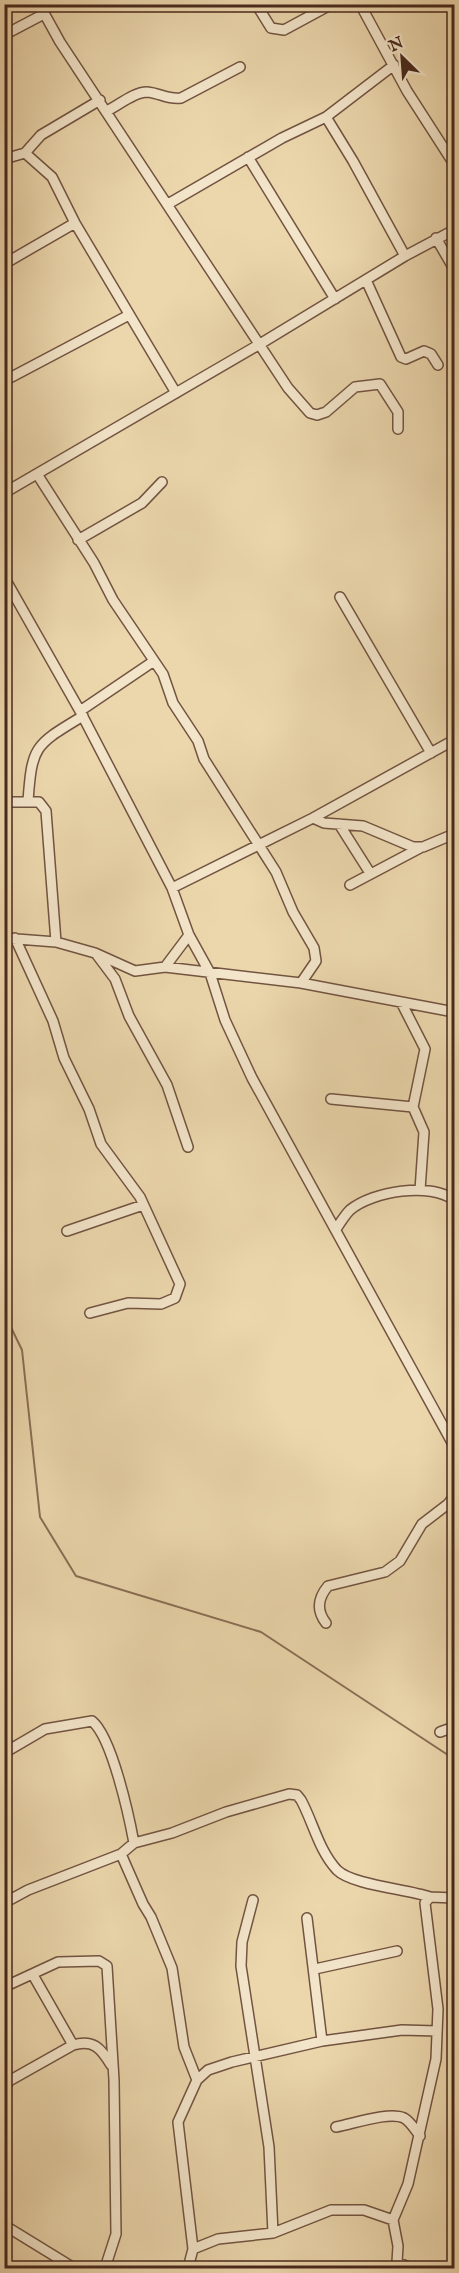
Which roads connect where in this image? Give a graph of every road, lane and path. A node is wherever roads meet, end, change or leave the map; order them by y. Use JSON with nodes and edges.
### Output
{"nodes":[{"id":1,"x":39,"y":4,"type":"edge"},
{"id":2,"x":256,"y":4,"type":"edge"},
{"id":3,"x":332,"y":4,"type":"edge"},
{"id":4,"x":360,"y":4,"type":"edge"},
{"id":5,"x":44,"y":14,"type":"junction"},
{"id":6,"x":4,"y":35,"type":"edge"},
{"id":7,"x":394,"y":65,"type":"junction"},
{"id":8,"x":240,"y":67,"type":"dead end"},
{"id":9,"x":100,"y":100,"type":"junction"},
{"id":10,"x":107,"y":111,"type":"junction"},
{"id":11,"x":326,"y":117,"type":"junction"},
{"id":12,"x":25,"y":153,"type":"junction"},
{"id":13,"x":248,"y":157,"type":"junction"},
{"id":14,"x":4,"y":159,"type":"edge"},
{"id":15,"x":454,"y":164,"type":"edge"},
{"id":16,"x":168,"y":204,"type":"junction"},
{"id":17,"x":75,"y":223,"type":"junction"},
{"id":18,"x":454,"y":230,"type":"edge"},
{"id":19,"x":436,"y":238,"type":"junction"},
{"id":20,"x":405,"y":256,"type":"junction"},
{"id":21,"x":4,"y":264,"type":"edge"},
{"id":22,"x":454,"y":268,"type":"edge"},
{"id":23,"x":366,"y":280,"type":"junction"},
{"id":24,"x":335,"y":299,"type":"junction"},
{"id":25,"x":129,"y":315,"type":"junction"},
{"id":26,"x":260,"y":344,"type":"junction"},
{"id":27,"x":438,"y":365,"type":"dead end"},
{"id":28,"x":4,"y":381,"type":"edge"},
{"id":29,"x":176,"y":393,"type":"junction"},
{"id":30,"x":398,"y":429,"type":"dead end"},
{"id":31,"x":37,"y":474,"type":"junction"},
{"id":32,"x":162,"y":482,"type":"dead end"},
{"id":33,"x":4,"y":493,"type":"edge"},
{"id":34,"x":78,"y":540,"type":"junction"},
{"id":35,"x":4,"y":577,"type":"edge"},
{"id":36,"x":340,"y":597,"type":"dead end"},
{"id":37,"x":154,"y":661,"type":"junction"},
{"id":38,"x":81,"y":713,"type":"junction"},
{"id":39,"x":454,"y":740,"type":"edge"},
{"id":40,"x":431,"y":753,"type":"junction"},
{"id":41,"x":28,"y":801,"type":"junction"},
{"id":42,"x":4,"y":802,"type":"edge"},
{"id":43,"x":313,"y":818,"type":"junction"},
{"id":44,"x":339,"y":824,"type":"junction"},
{"id":45,"x":454,"y":834,"type":"edge"},
{"id":46,"x":258,"y":846,"type":"junction"},
{"id":47,"x":423,"y":847,"type":"junction"},
{"id":48,"x":370,"y":873,"type":"junction"},
{"id":49,"x":350,"y":885,"type":"dead end"},
{"id":50,"x":172,"y":888,"type":"junction"},
{"id":51,"x":189,"y":935,"type":"junction"},
{"id":52,"x":4,"y":938,"type":"edge"},
{"id":53,"x":15,"y":938,"type":"junction"},
{"id":54,"x":56,"y":942,"type":"junction"},
{"id":55,"x":95,"y":953,"type":"junction"},
{"id":56,"x":165,"y":968,"type":"junction"},
{"id":57,"x":210,"y":973,"type":"junction"},
{"id":58,"x":301,"y":983,"type":"junction"},
{"id":59,"x":401,"y":1002,"type":"junction"},
{"id":60,"x":454,"y":1012,"type":"edge"},
{"id":61,"x":331,"y":1099,"type":"dead end"},
{"id":62,"x":413,"y":1107,"type":"junction"},
{"id":63,"x":188,"y":1147,"type":"dead end"},
{"id":64,"x":420,"y":1190,"type":"junction"},
{"id":65,"x":454,"y":1200,"type":"edge"},
{"id":66,"x":143,"y":1205,"type":"junction"},
{"id":67,"x":336,"y":1229,"type":"junction"},
{"id":68,"x":67,"y":1231,"type":"dead end"},
{"id":69,"x":90,"y":1314,"type":"dead end"},
{"id":70,"x":454,"y":1446,"type":"edge"},
{"id":71,"x":454,"y":1496,"type":"edge"},
{"id":72,"x":326,"y":1623,"type":"dead end"},
{"id":73,"x":454,"y":1727,"type":"edge"},
{"id":74,"x":440,"y":1732,"type":"dead end"},
{"id":75,"x":4,"y":1753,"type":"edge"},
{"id":76,"x":134,"y":1843,"type":"junction"},
{"id":77,"x":121,"y":1854,"type":"junction"},
{"id":78,"x":430,"y":1897,"type":"junction"},
{"id":79,"x":454,"y":1898,"type":"edge"},
{"id":80,"x":254,"y":1900,"type":"dead end"},
{"id":81,"x":4,"y":1904,"type":"edge"},
{"id":82,"x":307,"y":1918,"type":"dead end"},
{"id":83,"x":397,"y":1951,"type":"dead end"},
{"id":84,"x":315,"y":1969,"type":"junction"},
{"id":85,"x":33,"y":1975,"type":"junction"},
{"id":86,"x":4,"y":1987,"type":"edge"},
{"id":87,"x":437,"y":2031,"type":"junction"},
{"id":88,"x":322,"y":2041,"type":"junction"},
{"id":89,"x":73,"y":2045,"type":"junction"},
{"id":90,"x":254,"y":2057,"type":"junction"},
{"id":91,"x":112,"y":2067,"type":"junction"},
{"id":92,"x":197,"y":2080,"type":"junction"},
{"id":93,"x":4,"y":2090,"type":"edge"},
{"id":94,"x":336,"y":2127,"type":"dead end"},
{"id":95,"x":420,"y":2136,"type":"junction"},
{"id":96,"x":393,"y":2220,"type":"junction"},
{"id":97,"x":4,"y":2225,"type":"edge"},
{"id":98,"x":273,"y":2233,"type":"junction"},
{"id":99,"x":193,"y":2249,"type":"junction"},
{"id":100,"x":396,"y":2265,"type":"edge"},
{"id":101,"x":74,"y":2268,"type":"edge"},
{"id":102,"x":105,"y":2268,"type":"edge"},
{"id":103,"x":188,"y":2268,"type":"edge"},
{"id":104,"x":411,"y":2268,"type":"edge"}],
"edges":[{"from":1,"to":5,"type":"street"},
{"from":2,"to":3,"type":"street"},
{"from":4,"to":7,"type":"street"},
{"from":5,"to":6,"type":"street"},
{"from":5,"to":9,"type":"street"},
{"from":7,"to":11,"type":"street"},
{"from":7,"to":15,"type":"street"},
{"from":8,"to":10,"type":"street"},
{"from":9,"to":10,"type":"street"},
{"from":9,"to":12,"type":"street"},
{"from":10,"to":16,"type":"street"},
{"from":11,"to":13,"type":"street"},
{"from":11,"to":20,"type":"street"},
{"from":12,"to":14,"type":"street"},
{"from":12,"to":17,"type":"street"},
{"from":13,"to":16,"type":"street"},
{"from":13,"to":24,"type":"street"},
{"from":16,"to":26,"type":"street"},
{"from":17,"to":21,"type":"street"},
{"from":17,"to":25,"type":"street"},
{"from":18,"to":19,"type":"street"},
{"from":19,"to":20,"type":"street"},
{"from":19,"to":22,"type":"street"},
{"from":20,"to":23,"type":"street"},
{"from":23,"to":24,"type":"street"},
{"from":23,"to":27,"type":"street"},
{"from":24,"to":26,"type":"street"},
{"from":25,"to":28,"type":"street"},
{"from":25,"to":29,"type":"street"},
{"from":26,"to":29,"type":"street"},
{"from":26,"to":30,"type":"street"},
{"from":29,"to":31,"type":"street"},
{"from":31,"to":33,"type":"street"},
{"from":31,"to":34,"type":"street"},
{"from":32,"to":34,"type":"street"},
{"from":34,"to":37,"type":"street"},
{"from":35,"to":38,"type":"street"},
{"from":36,"to":40,"type":"street"},
{"from":37,"to":38,"type":"street"},
{"from":37,"to":46,"type":"street"},
{"from":38,"to":41,"type":"street"},
{"from":38,"to":50,"type":"street"},
{"from":39,"to":40,"type":"street"},
{"from":40,"to":43,"type":"street"},
{"from":41,"to":42,"type":"street"},
{"from":41,"to":54,"type":"street"},
{"from":43,"to":44,"type":"street"},
{"from":43,"to":46,"type":"street"},
{"from":44,"to":47,"type":"street"},
{"from":44,"to":48,"type":"street"},
{"from":45,"to":47,"type":"street"},
{"from":46,"to":50,"type":"street"},
{"from":46,"to":58,"type":"street"},
{"from":47,"to":48,"type":"street"},
{"from":48,"to":49,"type":"street"},
{"from":50,"to":51,"type":"street"},
{"from":51,"to":56,"type":"street"},
{"from":51,"to":57,"type":"street"},
{"from":52,"to":53,"type":"street"},
{"from":53,"to":54,"type":"street"},
{"from":53,"to":66,"type":"street"},
{"from":54,"to":55,"type":"street"},
{"from":55,"to":56,"type":"street"},
{"from":55,"to":63,"type":"street"},
{"from":56,"to":57,"type":"street"},
{"from":57,"to":58,"type":"street"},
{"from":57,"to":67,"type":"street"},
{"from":58,"to":59,"type":"street"},
{"from":59,"to":60,"type":"street"},
{"from":59,"to":62,"type":"street"},
{"from":61,"to":62,"type":"street"},
{"from":62,"to":64,"type":"street"},
{"from":64,"to":65,"type":"street"},
{"from":64,"to":67,"type":"street"},
{"from":66,"to":68,"type":"street"},
{"from":66,"to":69,"type":"street"},
{"from":67,"to":70,"type":"street"},
{"from":71,"to":72,"type":"street"},
{"from":73,"to":74,"type":"street"},
{"from":75,"to":76,"type":"street"},
{"from":76,"to":77,"type":"street"},
{"from":76,"to":78,"type":"street"},
{"from":77,"to":81,"type":"street"},
{"from":77,"to":92,"type":"street"},
{"from":78,"to":79,"type":"street"},
{"from":78,"to":87,"type":"street"},
{"from":80,"to":90,"type":"street"},
{"from":82,"to":84,"type":"street"},
{"from":83,"to":84,"type":"street"},
{"from":84,"to":88,"type":"street"},
{"from":85,"to":86,"type":"street"},
{"from":85,"to":89,"type":"street"},
{"from":85,"to":91,"type":"street"},
{"from":87,"to":88,"type":"street"},
{"from":87,"to":95,"type":"street"},
{"from":88,"to":90,"type":"street"},
{"from":89,"to":91,"type":"street"},
{"from":89,"to":93,"type":"street"},
{"from":90,"to":92,"type":"street"},
{"from":90,"to":98,"type":"street"},
{"from":91,"to":102,"type":"street"},
{"from":92,"to":99,"type":"street"},
{"from":94,"to":95,"type":"street"},
{"from":95,"to":96,"type":"street"},
{"from":96,"to":98,"type":"street"},
{"from":96,"to":100,"type":"street"},
{"from":97,"to":101,"type":"street"},
{"from":98,"to":99,"type":"street"},
{"from":99,"to":103,"type":"street"},
{"from":100,"to":104,"type":"street"}]}
